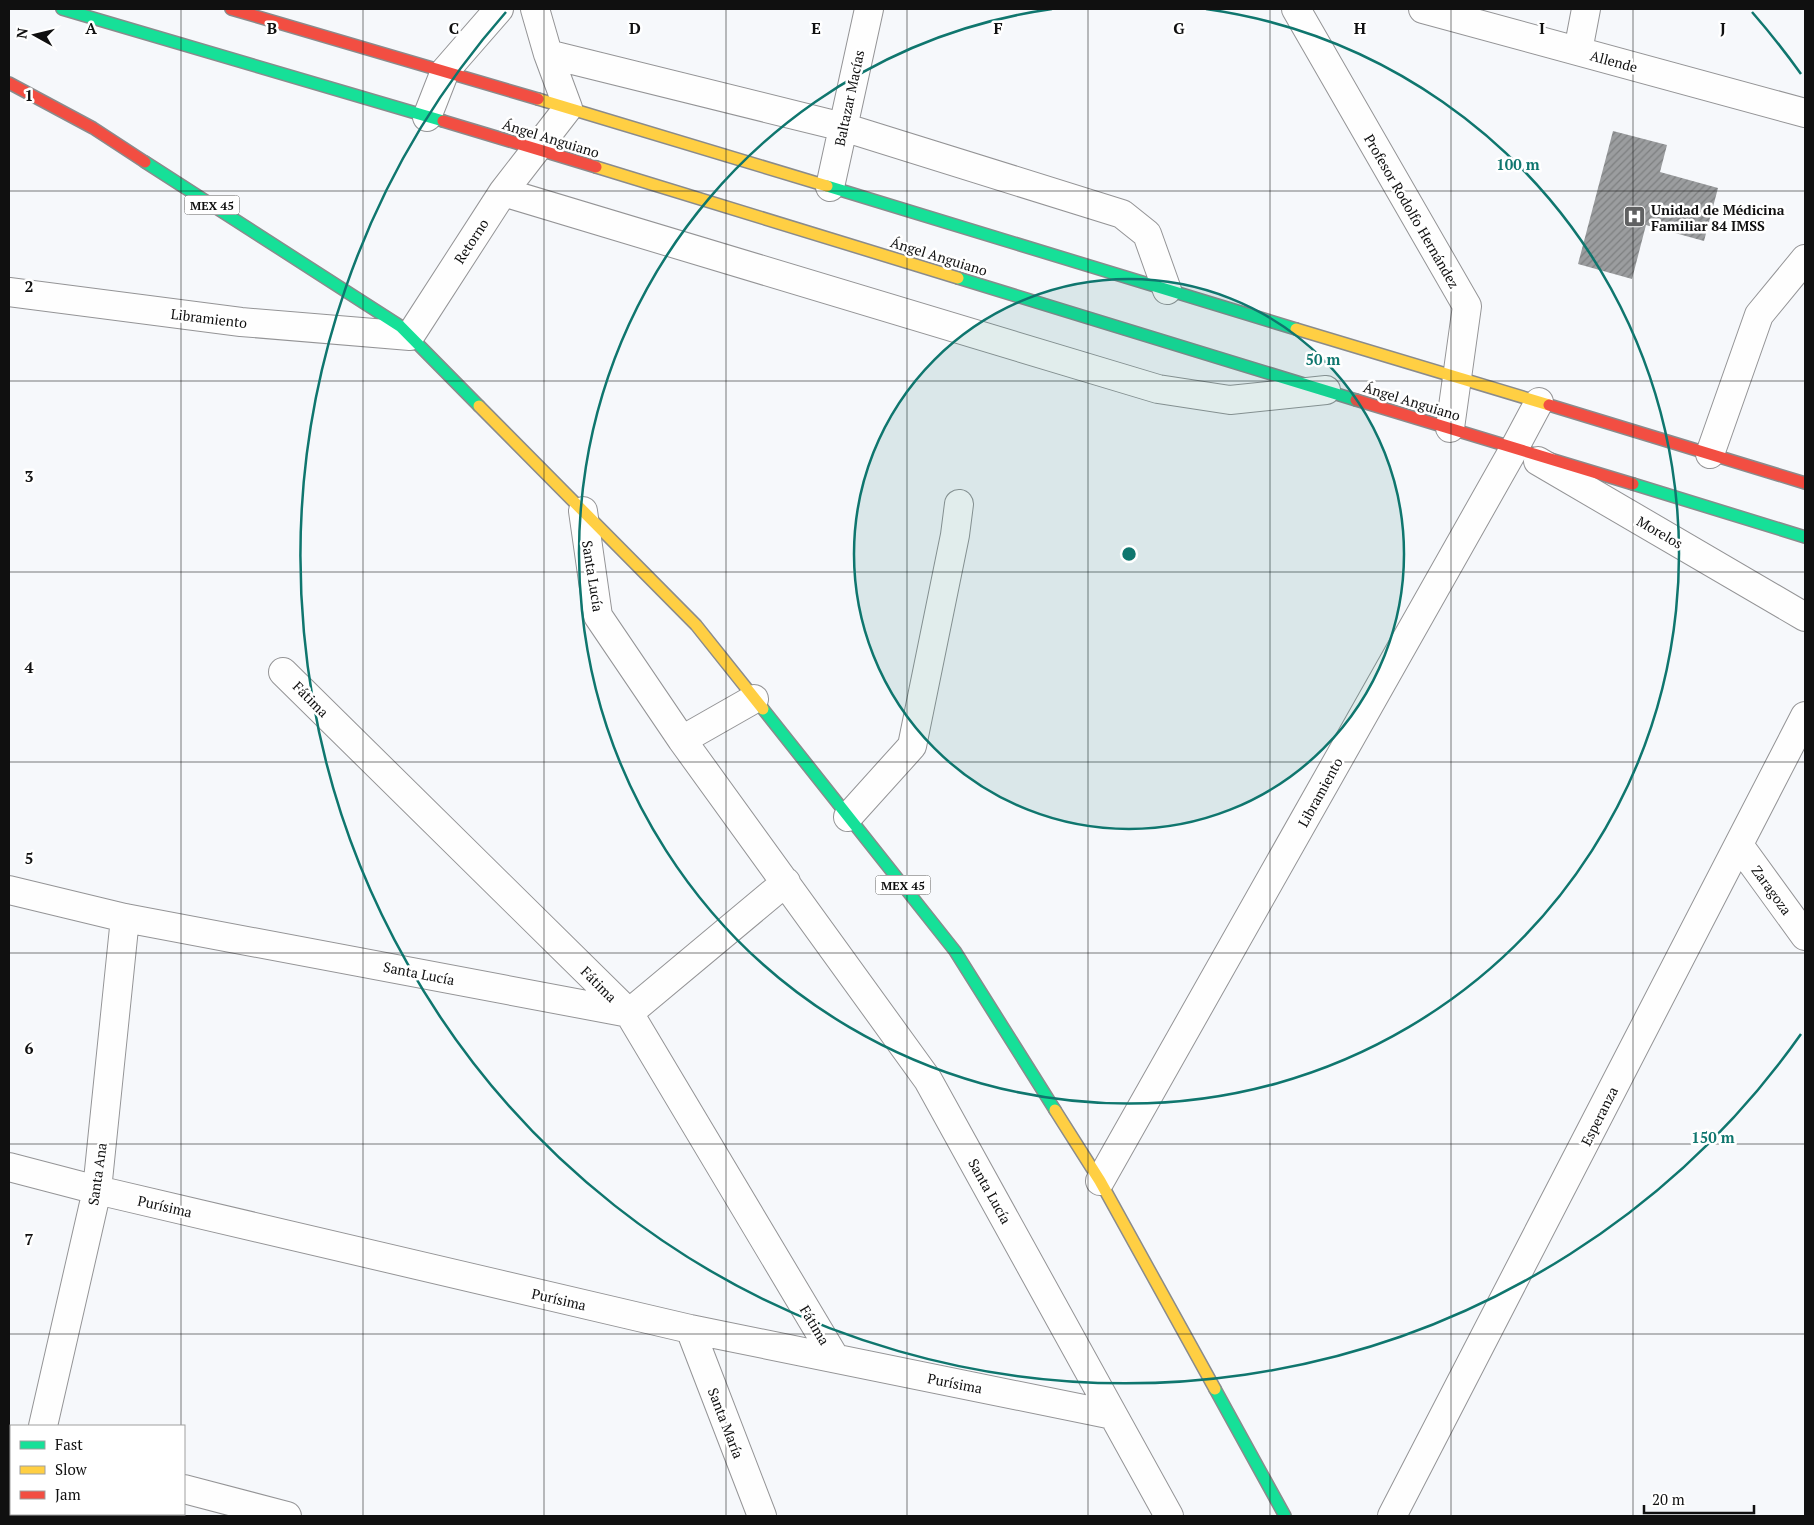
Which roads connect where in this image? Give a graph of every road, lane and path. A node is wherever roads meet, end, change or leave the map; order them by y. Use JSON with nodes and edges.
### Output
{"nodes":[{"id":1,"x":62,"y":9,"type":"edge"},
{"id":2,"x":231,"y":9,"type":"edge"},
{"id":3,"x":499,"y":9,"type":"edge"},
{"id":4,"x":535,"y":9,"type":"edge"},
{"id":5,"x":869,"y":9,"type":"edge"},
{"id":6,"x":1296,"y":9,"type":"edge"},
{"id":7,"x":1423,"y":9,"type":"edge"},
{"id":8,"x":1586,"y":9,"type":"edge"},
{"id":9,"x":1578,"y":51,"type":"junction"},
{"id":10,"x":548,"y":54,"type":"junction"},
{"id":11,"x":445,"y":71,"type":"junction"},
{"id":12,"x":9,"y":83,"type":"edge"},
{"id":13,"x":568,"y":108,"type":"junction"},
{"id":14,"x":1805,"y":113,"type":"edge"},
{"id":15,"x":427,"y":116,"type":"junction"},
{"id":16,"x":843,"y":127,"type":"junction"},
{"id":17,"x":536,"y":149,"type":"junction"},
{"id":18,"x":830,"y":187,"type":"junction"},
{"id":19,"x":503,"y":192,"type":"junction"},
{"id":20,"x":1805,"y":259,"type":"edge"},
{"id":21,"x":1167,"y":290,"type":"junction"},
{"id":22,"x":9,"y":292,"type":"edge"},
{"id":23,"x":410,"y":336,"type":"junction"},
{"id":24,"x":1457,"y":378,"type":"junction"},
{"id":25,"x":1326,"y":390,"type":"junction"},
{"id":26,"x":1539,"y":402,"type":"junction"},
{"id":27,"x":1450,"y":428,"type":"junction"},
{"id":28,"x":1515,"y":448,"type":"junction"},
{"id":29,"x":1710,"y":454,"type":"junction"},
{"id":30,"x":1805,"y":483,"type":"edge"},
{"id":31,"x":959,"y":504,"type":"dead end"},
{"id":32,"x":583,"y":511,"type":"junction"},
{"id":33,"x":1805,"y":537,"type":"edge"},
{"id":34,"x":1805,"y":617,"type":"edge"},
{"id":35,"x":284,"y":672,"type":"dead end"},
{"id":36,"x":754,"y":699,"type":"junction"},
{"id":37,"x":1805,"y":716,"type":"edge"},
{"id":38,"x":682,"y":740,"type":"junction"},
{"id":39,"x":848,"y":817,"type":"junction"},
{"id":40,"x":1739,"y":845,"type":"junction"},
{"id":41,"x":786,"y":882,"type":"junction"},
{"id":42,"x":9,"y":890,"type":"edge"},
{"id":43,"x":125,"y":918,"type":"junction"},
{"id":44,"x":1805,"y":936,"type":"edge"},
{"id":45,"x":629,"y":1013,"type":"junction"},
{"id":46,"x":9,"y":1167,"type":"edge"},
{"id":47,"x":1100,"y":1181,"type":"junction"},
{"id":48,"x":97,"y":1190,"type":"junction"},
{"id":49,"x":690,"y":1329,"type":"junction"},
{"id":50,"x":835,"y":1358,"type":"junction"},
{"id":51,"x":1113,"y":1415,"type":"junction"},
{"id":52,"x":43,"y":1425,"type":"edge"},
{"id":53,"x":185,"y":1489,"type":"edge"},
{"id":54,"x":288,"y":1516,"type":"edge"},
{"id":55,"x":762,"y":1516,"type":"edge"},
{"id":56,"x":1169,"y":1516,"type":"edge"},
{"id":57,"x":1284,"y":1516,"type":"edge"},
{"id":58,"x":1392,"y":1516,"type":"edge"}],
"edges":[{"from":1,"to":15,"type":"street","name":"Ángel Anguiano"},
{"from":2,"to":11,"type":"street"},
{"from":3,"to":11,"type":"street"},
{"from":4,"to":10,"type":"street"},
{"from":5,"to":16,"type":"street","name":"Baltazar Macías"},
{"from":6,"to":24,"type":"street","name":"Profesor Rodolfo Hernández"},
{"from":7,"to":9,"type":"street","name":"Allende"},
{"from":8,"to":9,"type":"street"},
{"from":9,"to":14,"type":"street","name":"Allende"},
{"from":10,"to":13,"type":"street"},
{"from":10,"to":16,"type":"street"},
{"from":11,"to":13,"type":"street"},
{"from":11,"to":15,"type":"street"},
{"from":12,"to":23,"type":"street","number":"MEX 45"},
{"from":13,"to":17,"type":"street","name":"Retorno"},
{"from":13,"to":18,"type":"street"},
{"from":15,"to":17,"type":"street","name":"Ángel Anguiano"},
{"from":16,"to":18,"type":"street","name":"Baltazar Macías"},
{"from":16,"to":21,"type":"street"},
{"from":17,"to":19,"type":"street","name":"Retorno"},
{"from":17,"to":25,"type":"street","name":"Ángel Anguiano"},
{"from":18,"to":21,"type":"street"},
{"from":19,"to":23,"type":"street","name":"Retorno"},
{"from":19,"to":25,"type":"street"},
{"from":20,"to":29,"type":"street"},
{"from":21,"to":24,"type":"street"},
{"from":22,"to":23,"type":"street","name":"Libramiento"},
{"from":23,"to":32,"type":"street","number":"MEX 45"},
{"from":24,"to":26,"type":"street"},
{"from":24,"to":27,"type":"street","name":"Profesor Rodolfo Hernández"},
{"from":25,"to":27,"type":"street","name":"Ángel Anguiano"},
{"from":26,"to":28,"type":"street","name":"Libramiento"},
{"from":26,"to":29,"type":"street"},
{"from":27,"to":28,"type":"street","name":"Ángel Anguiano"},
{"from":28,"to":33,"type":"street","name":"Ángel Anguiano"},
{"from":28,"to":34,"type":"street","name":"Morelos"},
{"from":28,"to":47,"type":"street","name":"Libramiento"},
{"from":29,"to":30,"type":"street"},
{"from":31,"to":39,"type":"street"},
{"from":32,"to":36,"type":"street","number":"MEX 45"},
{"from":32,"to":38,"type":"street","name":"Santa Lucía"},
{"from":35,"to":45,"type":"street","name":"Fátima"},
{"from":36,"to":38,"type":"street"},
{"from":36,"to":39,"type":"street","number":"MEX 45"},
{"from":37,"to":40,"type":"street","name":"Esperanza"},
{"from":38,"to":41,"type":"street","name":"Santa Lucía"},
{"from":39,"to":47,"type":"street","number":"MEX 45"},
{"from":40,"to":44,"type":"street","name":"Zaragoza"},
{"from":40,"to":58,"type":"street","name":"Esperanza"},
{"from":41,"to":45,"type":"street"},
{"from":41,"to":51,"type":"street","name":"Santa Lucía"},
{"from":42,"to":43,"type":"street","name":"Santa Lucía"},
{"from":43,"to":45,"type":"street","name":"Santa Lucía"},
{"from":43,"to":48,"type":"street","name":"Santa Ana"},
{"from":45,"to":50,"type":"street","name":"Fátima"},
{"from":46,"to":48,"type":"street","name":"Purísima"},
{"from":47,"to":57,"type":"street","number":"MEX 45"},
{"from":48,"to":49,"type":"street","name":"Purísima"},
{"from":48,"to":52,"type":"street","name":"Santa Ana"},
{"from":49,"to":50,"type":"street","name":"Purísima"},
{"from":49,"to":55,"type":"street","name":"Santa María"},
{"from":50,"to":51,"type":"street","name":"Purísima"},
{"from":51,"to":56,"type":"street","name":"Santa Lucía"},
{"from":53,"to":54,"type":"street"}]}
